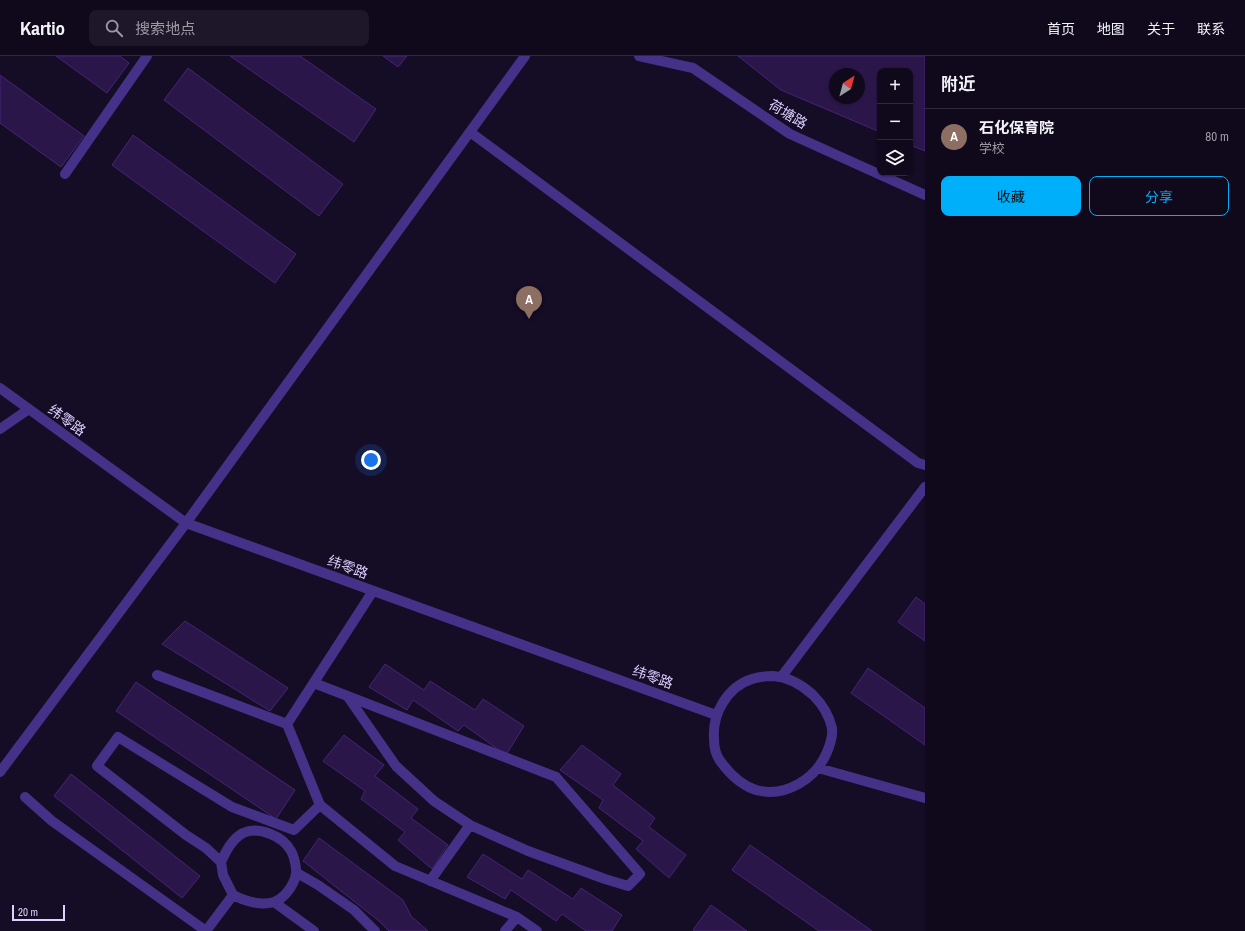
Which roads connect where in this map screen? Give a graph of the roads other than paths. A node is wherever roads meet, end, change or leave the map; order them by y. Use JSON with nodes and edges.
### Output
{"nodes":[{"id":1,"x":147,"y":56,"type":"edge"},
{"id":2,"x":525,"y":56,"type":"edge"},
{"id":3,"x":639,"y":56,"type":"edge"},
{"id":4,"x":470,"y":132,"type":"junction"},
{"id":5,"x":66,"y":174,"type":"dead end"},
{"id":6,"x":925,"y":195,"type":"edge"},
{"id":7,"x":0,"y":388,"type":"edge"},
{"id":8,"x":29,"y":409,"type":"junction"},
{"id":9,"x":0,"y":429,"type":"edge"},
{"id":10,"x":925,"y":465,"type":"edge"},
{"id":11,"x":925,"y":487,"type":"edge"},
{"id":12,"x":186,"y":523,"type":"junction"},
{"id":13,"x":373,"y":591,"type":"junction"},
{"id":14,"x":157,"y":675,"type":"dead end"},
{"id":15,"x":782,"y":676,"type":"junction"},
{"id":16,"x":314,"y":683,"type":"junction"},
{"id":17,"x":348,"y":697,"type":"junction"},
{"id":18,"x":716,"y":715,"type":"junction"},
{"id":19,"x":287,"y":724,"type":"junction"},
{"id":20,"x":818,"y":768,"type":"junction"},
{"id":21,"x":0,"y":772,"type":"edge"},
{"id":22,"x":25,"y":797,"type":"dead end"},
{"id":23,"x":925,"y":798,"type":"edge"},
{"id":24,"x":320,"y":805,"type":"junction"},
{"id":25,"x":470,"y":825,"type":"junction"},
{"id":26,"x":294,"y":830,"type":"junction"},
{"id":27,"x":282,"y":841,"type":"junction"},
{"id":28,"x":220,"y":862,"type":"junction"},
{"id":29,"x":297,"y":873,"type":"junction"},
{"id":30,"x":430,"y":881,"type":"junction"},
{"id":31,"x":232,"y":896,"type":"junction"},
{"id":32,"x":274,"y":902,"type":"junction"},
{"id":33,"x":517,"y":917,"type":"junction"},
{"id":34,"x":206,"y":931,"type":"edge"},
{"id":35,"x":314,"y":931,"type":"edge"},
{"id":36,"x":375,"y":931,"type":"edge"},
{"id":37,"x":506,"y":931,"type":"edge"},
{"id":38,"x":537,"y":931,"type":"edge"}],
"edges":[{"from":1,"to":5,"type":"street"},
{"from":2,"to":4,"type":"street"},
{"from":3,"to":6,"type":"street","name":"荷塘路"},
{"from":4,"to":10,"type":"street"},
{"from":4,"to":12,"type":"street"},
{"from":7,"to":8,"type":"street","name":"纬零路"},
{"from":8,"to":9,"type":"street"},
{"from":8,"to":12,"type":"street","name":"纬零路"},
{"from":11,"to":15,"type":"street"},
{"from":12,"to":13,"type":"street","name":"纬零路"},
{"from":12,"to":21,"type":"street"},
{"from":13,"to":16,"type":"street"},
{"from":13,"to":18,"type":"street","name":"纬零路"},
{"from":14,"to":19,"type":"street"},
{"from":15,"to":18,"type":"street"},
{"from":15,"to":20,"type":"street"},
{"from":16,"to":17,"type":"street"},
{"from":16,"to":19,"type":"street"},
{"from":17,"to":25,"type":"street"},
{"from":17,"to":25,"type":"street"},
{"from":18,"to":20,"type":"street"},
{"from":19,"to":24,"type":"street"},
{"from":20,"to":23,"type":"street"},
{"from":22,"to":34,"type":"street"},
{"from":24,"to":26,"type":"street"},
{"from":24,"to":30,"type":"street"},
{"from":25,"to":30,"type":"street"},
{"from":26,"to":27,"type":"street"},
{"from":26,"to":28,"type":"street"},
{"from":27,"to":28,"type":"street"},
{"from":27,"to":29,"type":"street"},
{"from":28,"to":31,"type":"street"},
{"from":29,"to":32,"type":"street"},
{"from":29,"to":36,"type":"street"},
{"from":30,"to":33,"type":"street"},
{"from":31,"to":32,"type":"street"},
{"from":31,"to":34,"type":"street"},
{"from":32,"to":35,"type":"street"},
{"from":33,"to":37,"type":"street"},
{"from":33,"to":38,"type":"street"}]}
